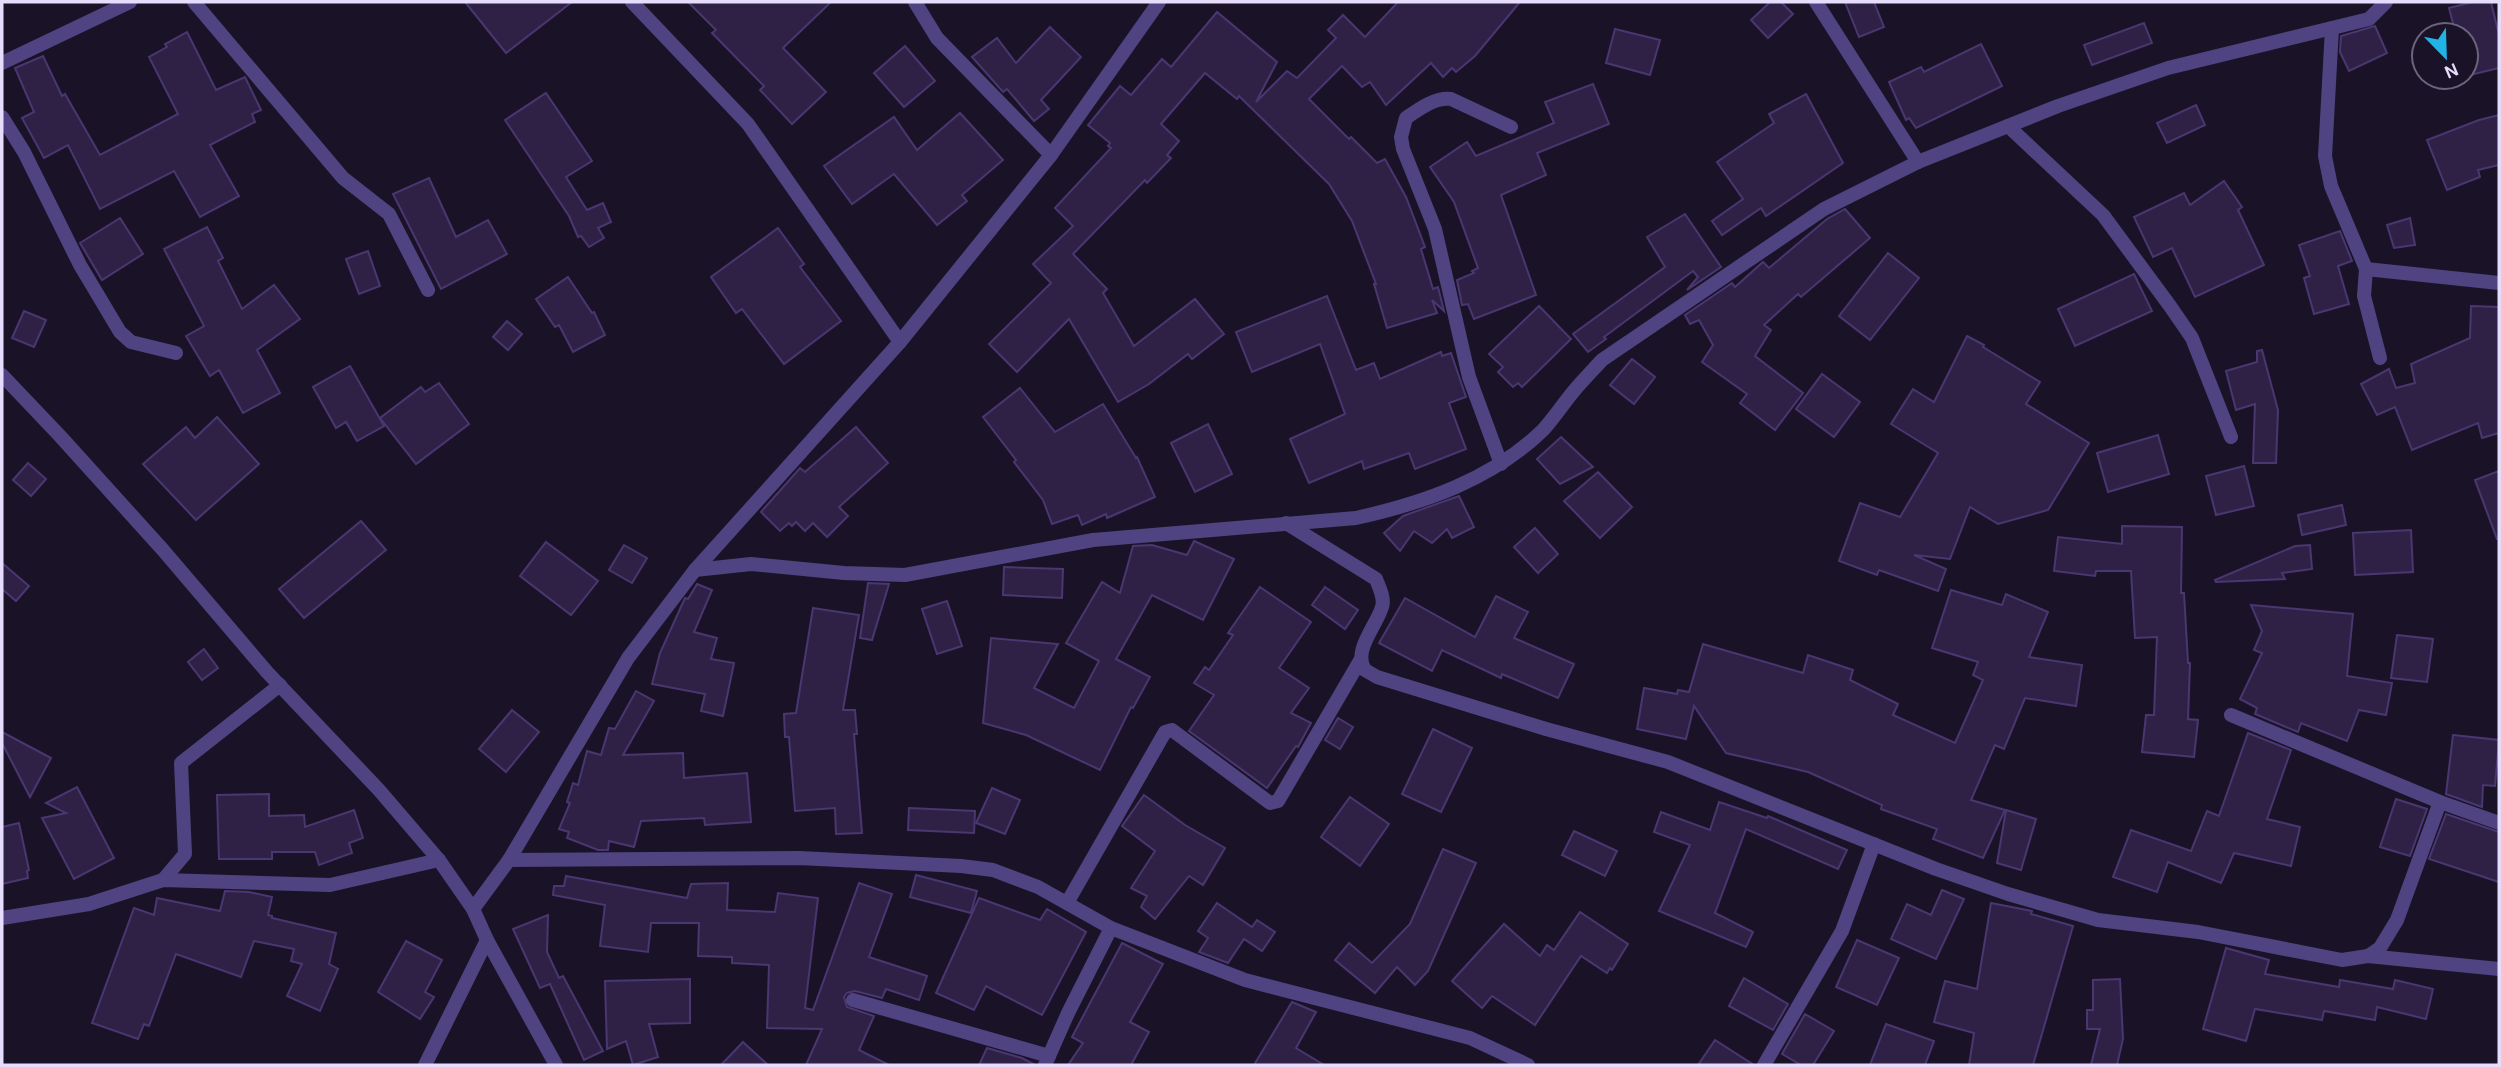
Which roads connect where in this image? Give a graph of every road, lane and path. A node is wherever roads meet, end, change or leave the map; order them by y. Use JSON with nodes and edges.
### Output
{"nodes":[{"id":1,"x":130,"y":2,"type":"edge"},
{"id":2,"x":194,"y":2,"type":"edge"},
{"id":3,"x":632,"y":2,"type":"edge"},
{"id":4,"x":915,"y":2,"type":"edge"},
{"id":5,"x":1159,"y":2,"type":"edge"},
{"id":6,"x":1816,"y":2,"type":"edge"},
{"id":7,"x":2386,"y":2,"type":"edge"},
{"id":8,"x":2332,"y":28,"type":"junction"},
{"id":9,"x":2,"y":64,"type":"edge"},
{"id":10,"x":2,"y":117,"type":"edge"},
{"id":11,"x":2008,"y":126,"type":"junction"},
{"id":12,"x":1511,"y":127,"type":"dead end"},
{"id":13,"x":1051,"y":155,"type":"junction"},
{"id":14,"x":1917,"y":162,"type":"junction"},
{"id":15,"x":2366,"y":269,"type":"junction"},
{"id":16,"x":2499,"y":283,"type":"edge"},
{"id":17,"x":428,"y":290,"type":"dead end"},
{"id":18,"x":900,"y":342,"type":"junction"},
{"id":19,"x":176,"y":354,"type":"dead end"},
{"id":20,"x":2380,"y":358,"type":"dead end"},
{"id":21,"x":2,"y":375,"type":"edge"},
{"id":22,"x":2231,"y":437,"type":"dead end"},
{"id":23,"x":1501,"y":464,"type":"junction"},
{"id":24,"x":1286,"y":523,"type":"junction"},
{"id":25,"x":695,"y":570,"type":"junction"},
{"id":26,"x":1361,"y":659,"type":"junction"},
{"id":27,"x":280,"y":685,"type":"junction"},
{"id":28,"x":2231,"y":715,"type":"dead end"},
{"id":29,"x":2440,"y":802,"type":"junction"},
{"id":30,"x":2499,"y":823,"type":"edge"},
{"id":31,"x":1874,"y":844,"type":"junction"},
{"id":32,"x":439,"y":860,"type":"junction"},
{"id":33,"x":509,"y":860,"type":"junction"},
{"id":34,"x":163,"y":880,"type":"junction"},
{"id":35,"x":1067,"y":903,"type":"junction"},
{"id":36,"x":473,"y":909,"type":"junction"},
{"id":37,"x":2,"y":918,"type":"edge"},
{"id":38,"x":1111,"y":928,"type":"junction"},
{"id":39,"x":487,"y":940,"type":"junction"},
{"id":40,"x":2368,"y":956,"type":"junction"},
{"id":41,"x":2499,"y":969,"type":"edge"},
{"id":42,"x":853,"y":1000,"type":"dead end"},
{"id":43,"x":1047,"y":1060,"type":"edge"},
{"id":44,"x":425,"y":1065,"type":"edge"},
{"id":45,"x":556,"y":1065,"type":"edge"},
{"id":46,"x":1528,"y":1065,"type":"edge"},
{"id":47,"x":1763,"y":1065,"type":"edge"}],
"edges":[{"from":1,"to":9,"type":"street"},
{"from":2,"to":17,"type":"street"},
{"from":3,"to":18,"type":"street"},
{"from":4,"to":13,"type":"street"},
{"from":5,"to":13,"type":"street"},
{"from":6,"to":14,"type":"street"},
{"from":7,"to":8,"type":"street"},
{"from":8,"to":11,"type":"street"},
{"from":8,"to":15,"type":"street"},
{"from":10,"to":19,"type":"street"},
{"from":11,"to":14,"type":"street"},
{"from":11,"to":22,"type":"street"},
{"from":12,"to":23,"type":"street"},
{"from":13,"to":18,"type":"street"},
{"from":14,"to":23,"type":"street"},
{"from":15,"to":16,"type":"street"},
{"from":15,"to":20,"type":"street"},
{"from":18,"to":25,"type":"street"},
{"from":21,"to":27,"type":"street"},
{"from":23,"to":24,"type":"street"},
{"from":24,"to":25,"type":"street"},
{"from":24,"to":26,"type":"street"},
{"from":25,"to":33,"type":"street"},
{"from":26,"to":31,"type":"street"},
{"from":26,"to":35,"type":"street"},
{"from":27,"to":32,"type":"street"},
{"from":27,"to":34,"type":"street"},
{"from":28,"to":29,"type":"street"},
{"from":29,"to":30,"type":"street"},
{"from":29,"to":40,"type":"street"},
{"from":31,"to":40,"type":"street"},
{"from":31,"to":47,"type":"street"},
{"from":32,"to":34,"type":"street"},
{"from":32,"to":36,"type":"street"},
{"from":33,"to":35,"type":"street"},
{"from":33,"to":36,"type":"street"},
{"from":34,"to":37,"type":"street"},
{"from":35,"to":38,"type":"street"},
{"from":36,"to":39,"type":"street"},
{"from":38,"to":43,"type":"street"},
{"from":38,"to":46,"type":"street"},
{"from":39,"to":44,"type":"street"},
{"from":39,"to":45,"type":"street"},
{"from":40,"to":41,"type":"street"},
{"from":42,"to":43,"type":"street"}]}
